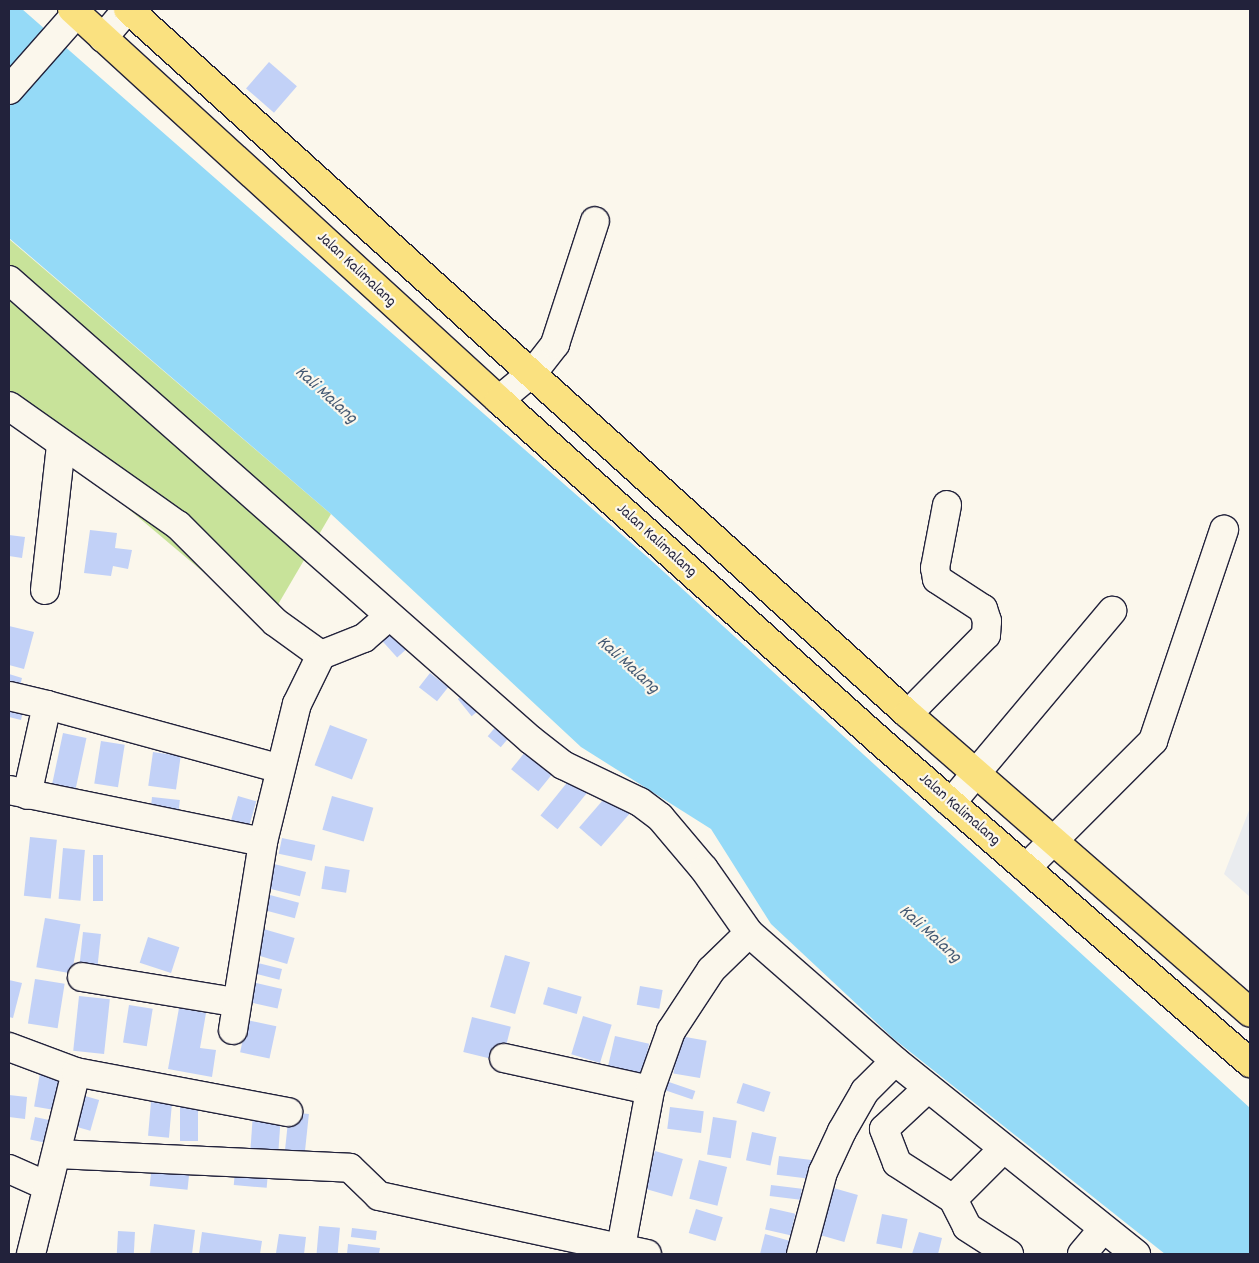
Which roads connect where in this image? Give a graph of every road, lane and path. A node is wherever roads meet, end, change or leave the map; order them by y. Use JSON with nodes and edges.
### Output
{"nodes":[{"id":1,"x":128,"y":9,"type":"edge"},
{"id":2,"x":74,"y":11,"type":"edge"},
{"id":3,"x":103,"y":38,"type":"junction"},
{"id":4,"x":9,"y":90,"type":"edge"},
{"id":5,"x":350,"y":211,"type":"junction"},
{"id":6,"x":595,"y":221,"type":"dead end"},
{"id":7,"x":324,"y":240,"type":"junction"},
{"id":8,"x":9,"y":280,"type":"edge"},
{"id":9,"x":528,"y":374,"type":"junction"},
{"id":10,"x":498,"y":400,"type":"junction"},
{"id":11,"x":9,"y":406,"type":"edge"},
{"id":12,"x":61,"y":444,"type":"junction"},
{"id":13,"x":947,"y":504,"type":"dead end"},
{"id":14,"x":1224,"y":530,"type":"dead end"},
{"id":15,"x":46,"y":590,"type":"dead end"},
{"id":16,"x":1112,"y":611,"type":"dead end"},
{"id":17,"x":388,"y":616,"type":"junction"},
{"id":18,"x":321,"y":655,"type":"junction"},
{"id":19,"x":9,"y":696,"type":"edge"},
{"id":20,"x":47,"y":705,"type":"junction"},
{"id":21,"x":908,"y":714,"type":"junction"},
{"id":22,"x":278,"y":768,"type":"junction"},
{"id":23,"x":977,"y":771,"type":"junction"},
{"id":24,"x":18,"y":793,"type":"edge"},
{"id":25,"x":951,"y":803,"type":"junction"},
{"id":26,"x":1054,"y":841,"type":"junction"},
{"id":27,"x":263,"y":842,"type":"junction"},
{"id":28,"x":1026,"y":868,"type":"junction"},
{"id":29,"x":749,"y":933,"type":"junction"},
{"id":30,"x":82,"y":977,"type":"dead end"},
{"id":31,"x":235,"y":1002,"type":"junction"},
{"id":32,"x":1250,"y":1012,"type":"edge"},
{"id":33,"x":233,"y":1030,"type":"dead end"},
{"id":34,"x":9,"y":1047,"type":"edge"},
{"id":35,"x":504,"y":1058,"type":"dead end"},
{"id":36,"x":895,"y":1061,"type":"junction"},
{"id":37,"x":1250,"y":1063,"type":"edge"},
{"id":38,"x":76,"y":1072,"type":"junction"},
{"id":39,"x":928,"y":1088,"type":"junction"},
{"id":40,"x":650,"y":1090,"type":"junction"},
{"id":41,"x":866,"y":1091,"type":"junction"},
{"id":42,"x":288,"y":1112,"type":"dead end"},
{"id":43,"x":884,"y":1129,"type":"junction"},
{"id":44,"x":1003,"y":1149,"type":"junction"},
{"id":45,"x":57,"y":1154,"type":"junction"},
{"id":46,"x":9,"y":1169,"type":"edge"},
{"id":47,"x":47,"y":1186,"type":"junction"},
{"id":48,"x":952,"y":1199,"type":"junction"},
{"id":49,"x":1102,"y":1230,"type":"junction"},
{"id":50,"x":621,"y":1247,"type":"junction"},
{"id":51,"x":31,"y":1254,"type":"edge"},
{"id":52,"x":648,"y":1254,"type":"edge"},
{"id":53,"x":800,"y":1254,"type":"edge"},
{"id":54,"x":1009,"y":1254,"type":"edge"},
{"id":55,"x":1082,"y":1254,"type":"edge"},
{"id":56,"x":1136,"y":1254,"type":"edge"}],
"edges":[{"from":1,"to":3,"type":"street"},
{"from":1,"to":5,"type":"main road"},
{"from":2,"to":3,"type":"main road","name":"Jalan Kalimalang"},
{"from":2,"to":4,"type":"street"},
{"from":3,"to":7,"type":"main road","name":"Jalan Kalimalang"},
{"from":5,"to":7,"type":"main road"},
{"from":5,"to":9,"type":"main road"},
{"from":6,"to":9,"type":"street"},
{"from":7,"to":10,"type":"main road","name":"Jalan Kalimalang"},
{"from":8,"to":17,"type":"street"},
{"from":9,"to":10,"type":"street"},
{"from":9,"to":21,"type":"main road"},
{"from":10,"to":25,"type":"main road","name":"Jalan Kalimalang"},
{"from":11,"to":12,"type":"street"},
{"from":12,"to":15,"type":"street"},
{"from":12,"to":18,"type":"street"},
{"from":13,"to":21,"type":"street"},
{"from":14,"to":26,"type":"street"},
{"from":16,"to":23,"type":"street"},
{"from":17,"to":18,"type":"street"},
{"from":17,"to":29,"type":"street"},
{"from":18,"to":22,"type":"street"},
{"from":19,"to":20,"type":"street"},
{"from":20,"to":22,"type":"street"},
{"from":20,"to":24,"type":"street"},
{"from":21,"to":23,"type":"main road"},
{"from":22,"to":27,"type":"street"},
{"from":23,"to":25,"type":"street"},
{"from":23,"to":26,"type":"main road"},
{"from":24,"to":27,"type":"street"},
{"from":25,"to":28,"type":"main road","name":"Jalan Kalimalang"},
{"from":26,"to":28,"type":"street"},
{"from":26,"to":32,"type":"main road"},
{"from":27,"to":31,"type":"street"},
{"from":28,"to":37,"type":"main road","name":"Jalan Kalimalang"},
{"from":29,"to":36,"type":"street"},
{"from":29,"to":40,"type":"street"},
{"from":30,"to":31,"type":"street"},
{"from":31,"to":33,"type":"street"},
{"from":34,"to":38,"type":"street"},
{"from":35,"to":40,"type":"street"},
{"from":36,"to":39,"type":"street"},
{"from":36,"to":41,"type":"street"},
{"from":38,"to":42,"type":"street"},
{"from":38,"to":45,"type":"street"},
{"from":39,"to":43,"type":"street"},
{"from":39,"to":44,"type":"street"},
{"from":40,"to":50,"type":"street"},
{"from":41,"to":43,"type":"street"},
{"from":41,"to":53,"type":"street"},
{"from":43,"to":48,"type":"street"},
{"from":44,"to":48,"type":"street"},
{"from":44,"to":49,"type":"street"},
{"from":45,"to":47,"type":"street"},
{"from":45,"to":50,"type":"street"},
{"from":46,"to":47,"type":"street"},
{"from":47,"to":51,"type":"street"},
{"from":48,"to":54,"type":"street"},
{"from":49,"to":55,"type":"street"},
{"from":49,"to":56,"type":"street"},
{"from":50,"to":52,"type":"street"}]}
